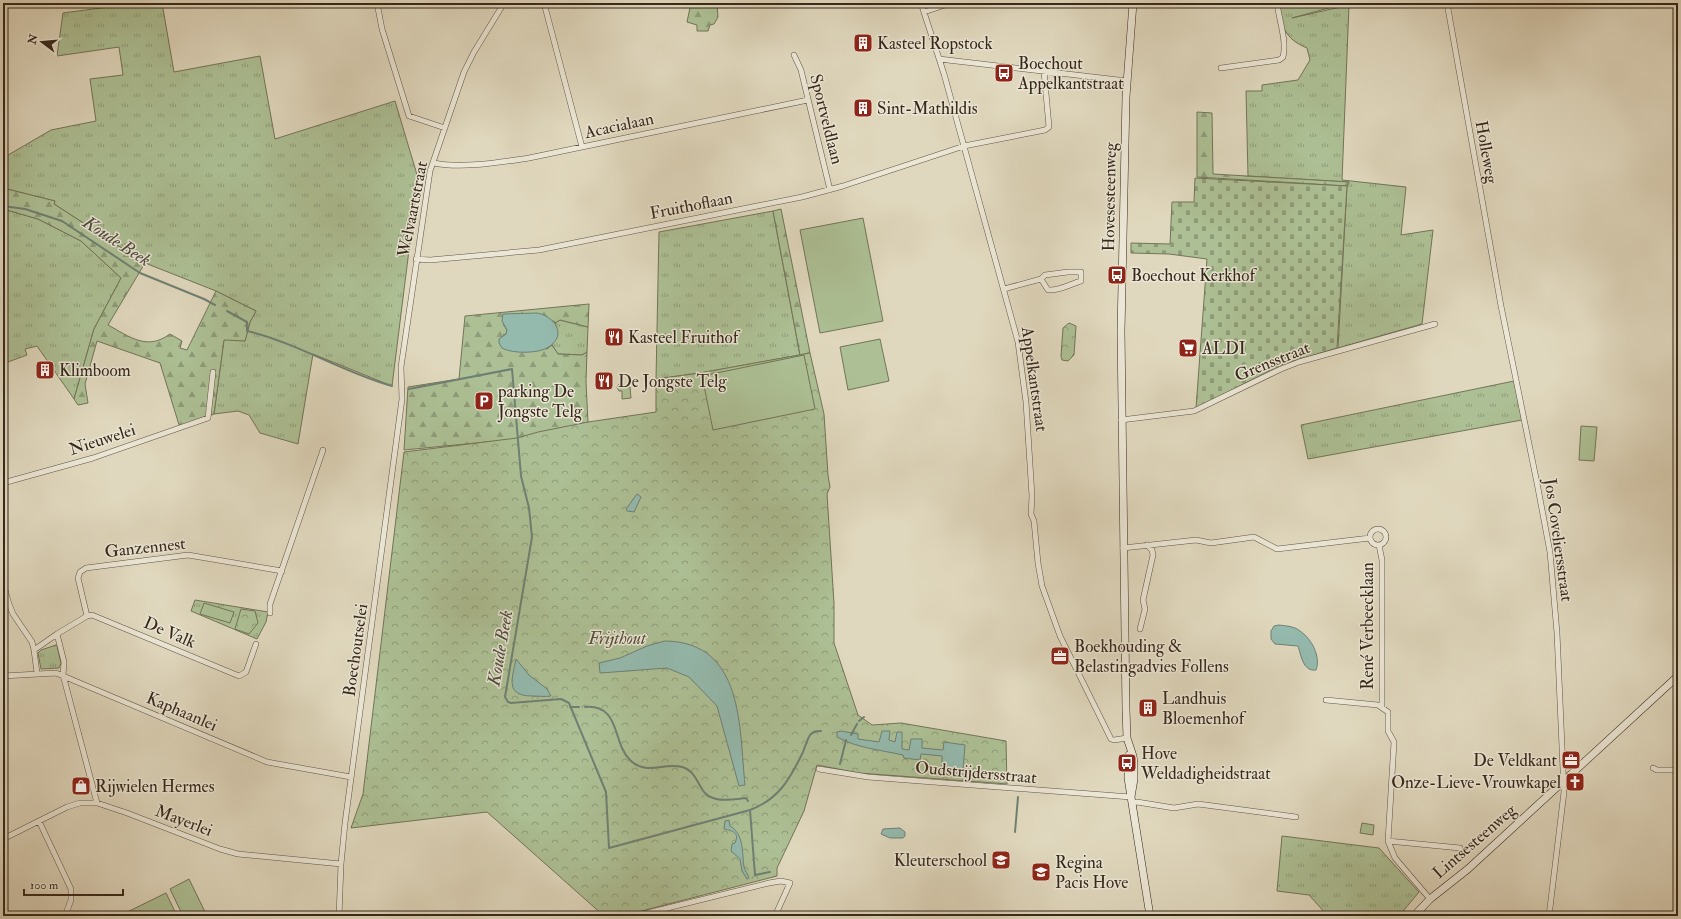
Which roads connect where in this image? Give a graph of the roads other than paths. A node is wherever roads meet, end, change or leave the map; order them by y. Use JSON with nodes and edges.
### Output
{"nodes":[{"id":1,"x":377,"y":3,"type":"edge"},
{"id":2,"x":504,"y":3,"type":"edge"},
{"id":3,"x":544,"y":3,"type":"edge"},
{"id":4,"x":921,"y":3,"type":"edge"},
{"id":5,"x":951,"y":3,"type":"edge"},
{"id":6,"x":1133,"y":3,"type":"edge"},
{"id":7,"x":1277,"y":3,"type":"edge"},
{"id":8,"x":1447,"y":3,"type":"edge"},
{"id":9,"x":924,"y":12,"type":"junction"},
{"id":10,"x":794,"y":55,"type":"dead end"},
{"id":11,"x":939,"y":59,"type":"junction"},
{"id":12,"x":1221,"y":68,"type":"dead end"},
{"id":13,"x":1044,"y":71,"type":"junction"},
{"id":14,"x":1127,"y":81,"type":"junction"},
{"id":15,"x":808,"y":100,"type":"junction"},
{"id":16,"x":445,"y":128,"type":"junction"},
{"id":17,"x":964,"y":146,"type":"junction"},
{"id":18,"x":582,"y":147,"type":"junction"},
{"id":19,"x":434,"y":163,"type":"junction"},
{"id":20,"x":830,"y":190,"type":"junction"},
{"id":21,"x":416,"y":259,"type":"junction"},
{"id":22,"x":1041,"y":279,"type":"junction"},
{"id":23,"x":1004,"y":289,"type":"junction"},
{"id":24,"x":1501,"y":306,"type":"joint"},
{"id":25,"x":1435,"y":324,"type":"dead end"},
{"id":26,"x":213,"y":372,"type":"dead end"},
{"id":27,"x":402,"y":388,"type":"joint"},
{"id":28,"x":1121,"y":420,"type":"junction"},
{"id":29,"x":323,"y":450,"type":"dead end"},
{"id":30,"x":3,"y":483,"type":"edge"},
{"id":31,"x":1370,"y":538,"type":"junction"},
{"id":32,"x":1379,"y":545,"type":"junction"},
{"id":33,"x":1147,"y":546,"type":"junction"},
{"id":34,"x":1123,"y":548,"type":"junction"},
{"id":35,"x":282,"y":571,"type":"junction"},
{"id":36,"x":3,"y":583,"type":"edge"},
{"id":37,"x":270,"y":613,"type":"dead end"},
{"id":38,"x":87,"y":616,"type":"junction"},
{"id":39,"x":1140,"y":629,"type":"dead end"},
{"id":40,"x":57,"y":634,"type":"junction"},
{"id":41,"x":256,"y":644,"type":"dead end"},
{"id":42,"x":34,"y":650,"type":"junction"},
{"id":43,"x":37,"y":673,"type":"junction"},
{"id":44,"x":63,"y":675,"type":"junction"},
{"id":45,"x":3,"y":676,"type":"edge"},
{"id":46,"x":1678,"y":676,"type":"edge"},
{"id":47,"x":1326,"y":700,"type":"dead end"},
{"id":48,"x":1382,"y":707,"type":"junction"},
{"id":49,"x":1128,"y":740,"type":"junction"},
{"id":50,"x":1653,"y":768,"type":"dead end"},
{"id":51,"x":819,"y":769,"type":"dead end"},
{"id":52,"x":1678,"y":770,"type":"edge"},
{"id":53,"x":351,"y":777,"type":"junction"},
{"id":54,"x":1563,"y":781,"type":"junction"},
{"id":55,"x":1132,"y":800,"type":"junction"},
{"id":56,"x":97,"y":803,"type":"junction"},
{"id":57,"x":1296,"y":816,"type":"dead end"},
{"id":58,"x":39,"y":821,"type":"junction"},
{"id":59,"x":3,"y":839,"type":"edge"},
{"id":60,"x":1388,"y":841,"type":"junction"},
{"id":61,"x":1460,"y":848,"type":"dead end"},
{"id":62,"x":341,"y":864,"type":"junction"},
{"id":63,"x":1430,"y":899,"type":"junction"},
{"id":64,"x":65,"y":916,"type":"edge"},
{"id":65,"x":339,"y":916,"type":"edge"},
{"id":66,"x":635,"y":916,"type":"edge"},
{"id":67,"x":775,"y":916,"type":"edge"},
{"id":68,"x":1150,"y":916,"type":"edge"},
{"id":69,"x":1414,"y":916,"type":"edge"},
{"id":70,"x":1549,"y":916,"type":"edge"}],
"edges":[{"from":1,"to":16,"type":"street"},
{"from":2,"to":16,"type":"street","name":"Welvaartstraat"},
{"from":3,"to":18,"type":"street"},
{"from":4,"to":9,"type":"street","name":"Appelkantstraat"},
{"from":5,"to":9,"type":"street"},
{"from":6,"to":14,"type":"street","name":"Hovesesteenweg"},
{"from":7,"to":12,"type":"street"},
{"from":8,"to":24,"type":"street","name":"Holleweg"},
{"from":9,"to":11,"type":"street","name":"Appelkantstraat"},
{"from":10,"to":15,"type":"street","name":"Sportveldlaan"},
{"from":11,"to":13,"type":"street"},
{"from":11,"to":17,"type":"street","name":"Appelkantstraat"},
{"from":13,"to":14,"type":"street"},
{"from":13,"to":17,"type":"street","name":"Fruithoflaan"},
{"from":14,"to":28,"type":"street","name":"Hovesesteenweg"},
{"from":15,"to":18,"type":"street","name":"Acacialaan"},
{"from":15,"to":20,"type":"street","name":"Sportveldlaan"},
{"from":16,"to":19,"type":"street","name":"Welvaartstraat"},
{"from":17,"to":20,"type":"street","name":"Fruithoflaan"},
{"from":17,"to":23,"type":"street","name":"Appelkantstraat"},
{"from":18,"to":19,"type":"street","name":"Acacialaan"},
{"from":19,"to":21,"type":"street","name":"Welvaartstraat"},
{"from":20,"to":21,"type":"street","name":"Fruithoflaan"},
{"from":21,"to":27,"type":"street","name":"Welvaartstraat"},
{"from":22,"to":22,"type":"street"},
{"from":22,"to":23,"type":"street"},
{"from":23,"to":49,"type":"street","name":"Appelkantstraat"},
{"from":24,"to":54,"type":"street","name":"Jos Coveliersstraat"},
{"from":25,"to":28,"type":"street","name":"Grensstraat"},
{"from":26,"to":30,"type":"street","name":"Nieuwelei"},
{"from":27,"to":53,"type":"street","name":"Boechoutselei"},
{"from":28,"to":34,"type":"street","name":"Hovesesteenweg"},
{"from":29,"to":35,"type":"street"},
{"from":31,"to":32,"type":"street"},
{"from":31,"to":32,"type":"street"},
{"from":31,"to":33,"type":"street"},
{"from":32,"to":48,"type":"street","name":"René Verbeecklaan"},
{"from":33,"to":34,"type":"street"},
{"from":33,"to":39,"type":"street"},
{"from":34,"to":49,"type":"street","name":"Hovesesteenweg"},
{"from":35,"to":37,"type":"street"},
{"from":35,"to":38,"type":"street","name":"Ganzennest"},
{"from":36,"to":42,"type":"street"},
{"from":38,"to":40,"type":"street"},
{"from":38,"to":41,"type":"street","name":"De Valk"},
{"from":40,"to":42,"type":"street"},
{"from":40,"to":44,"type":"street"},
{"from":42,"to":43,"type":"street"},
{"from":43,"to":44,"type":"street","name":"Kaphaanlei"},
{"from":43,"to":45,"type":"street","name":"Kaphaanlei"},
{"from":44,"to":53,"type":"street","name":"Kaphaanlei"},
{"from":44,"to":56,"type":"street"},
{"from":46,"to":54,"type":"street","name":"Lintsesteenweg"},
{"from":47,"to":48,"type":"street","name":"René Verbeecklaan"},
{"from":48,"to":60,"type":"street","name":"René Verbeecklaan"},
{"from":49,"to":55,"type":"street","name":"Hovesesteenweg"},
{"from":50,"to":52,"type":"street"},
{"from":51,"to":55,"type":"street","name":"Oudstrijdersstraat"},
{"from":53,"to":62,"type":"street","name":"Boechoutselei"},
{"from":54,"to":63,"type":"street","name":"Lintsesteenweg"},
{"from":54,"to":70,"type":"street","name":"Jos Coveliersstraat"},
{"from":55,"to":57,"type":"street","name":"Oudstrijdersstraat"},
{"from":55,"to":68,"type":"street","name":"Hovesesteenweg"},
{"from":56,"to":58,"type":"street","name":"Mayerlei"},
{"from":56,"to":62,"type":"street","name":"Mayerlei"},
{"from":58,"to":59,"type":"street","name":"Mayerlei"},
{"from":58,"to":64,"type":"street"},
{"from":60,"to":61,"type":"street"},
{"from":60,"to":63,"type":"street","name":"René Verbeecklaan"},
{"from":62,"to":65,"type":"street","name":"Boechoutselei"},
{"from":63,"to":69,"type":"street","name":"Lintsesteenweg"},
{"from":66,"to":67,"type":"street"}]}
